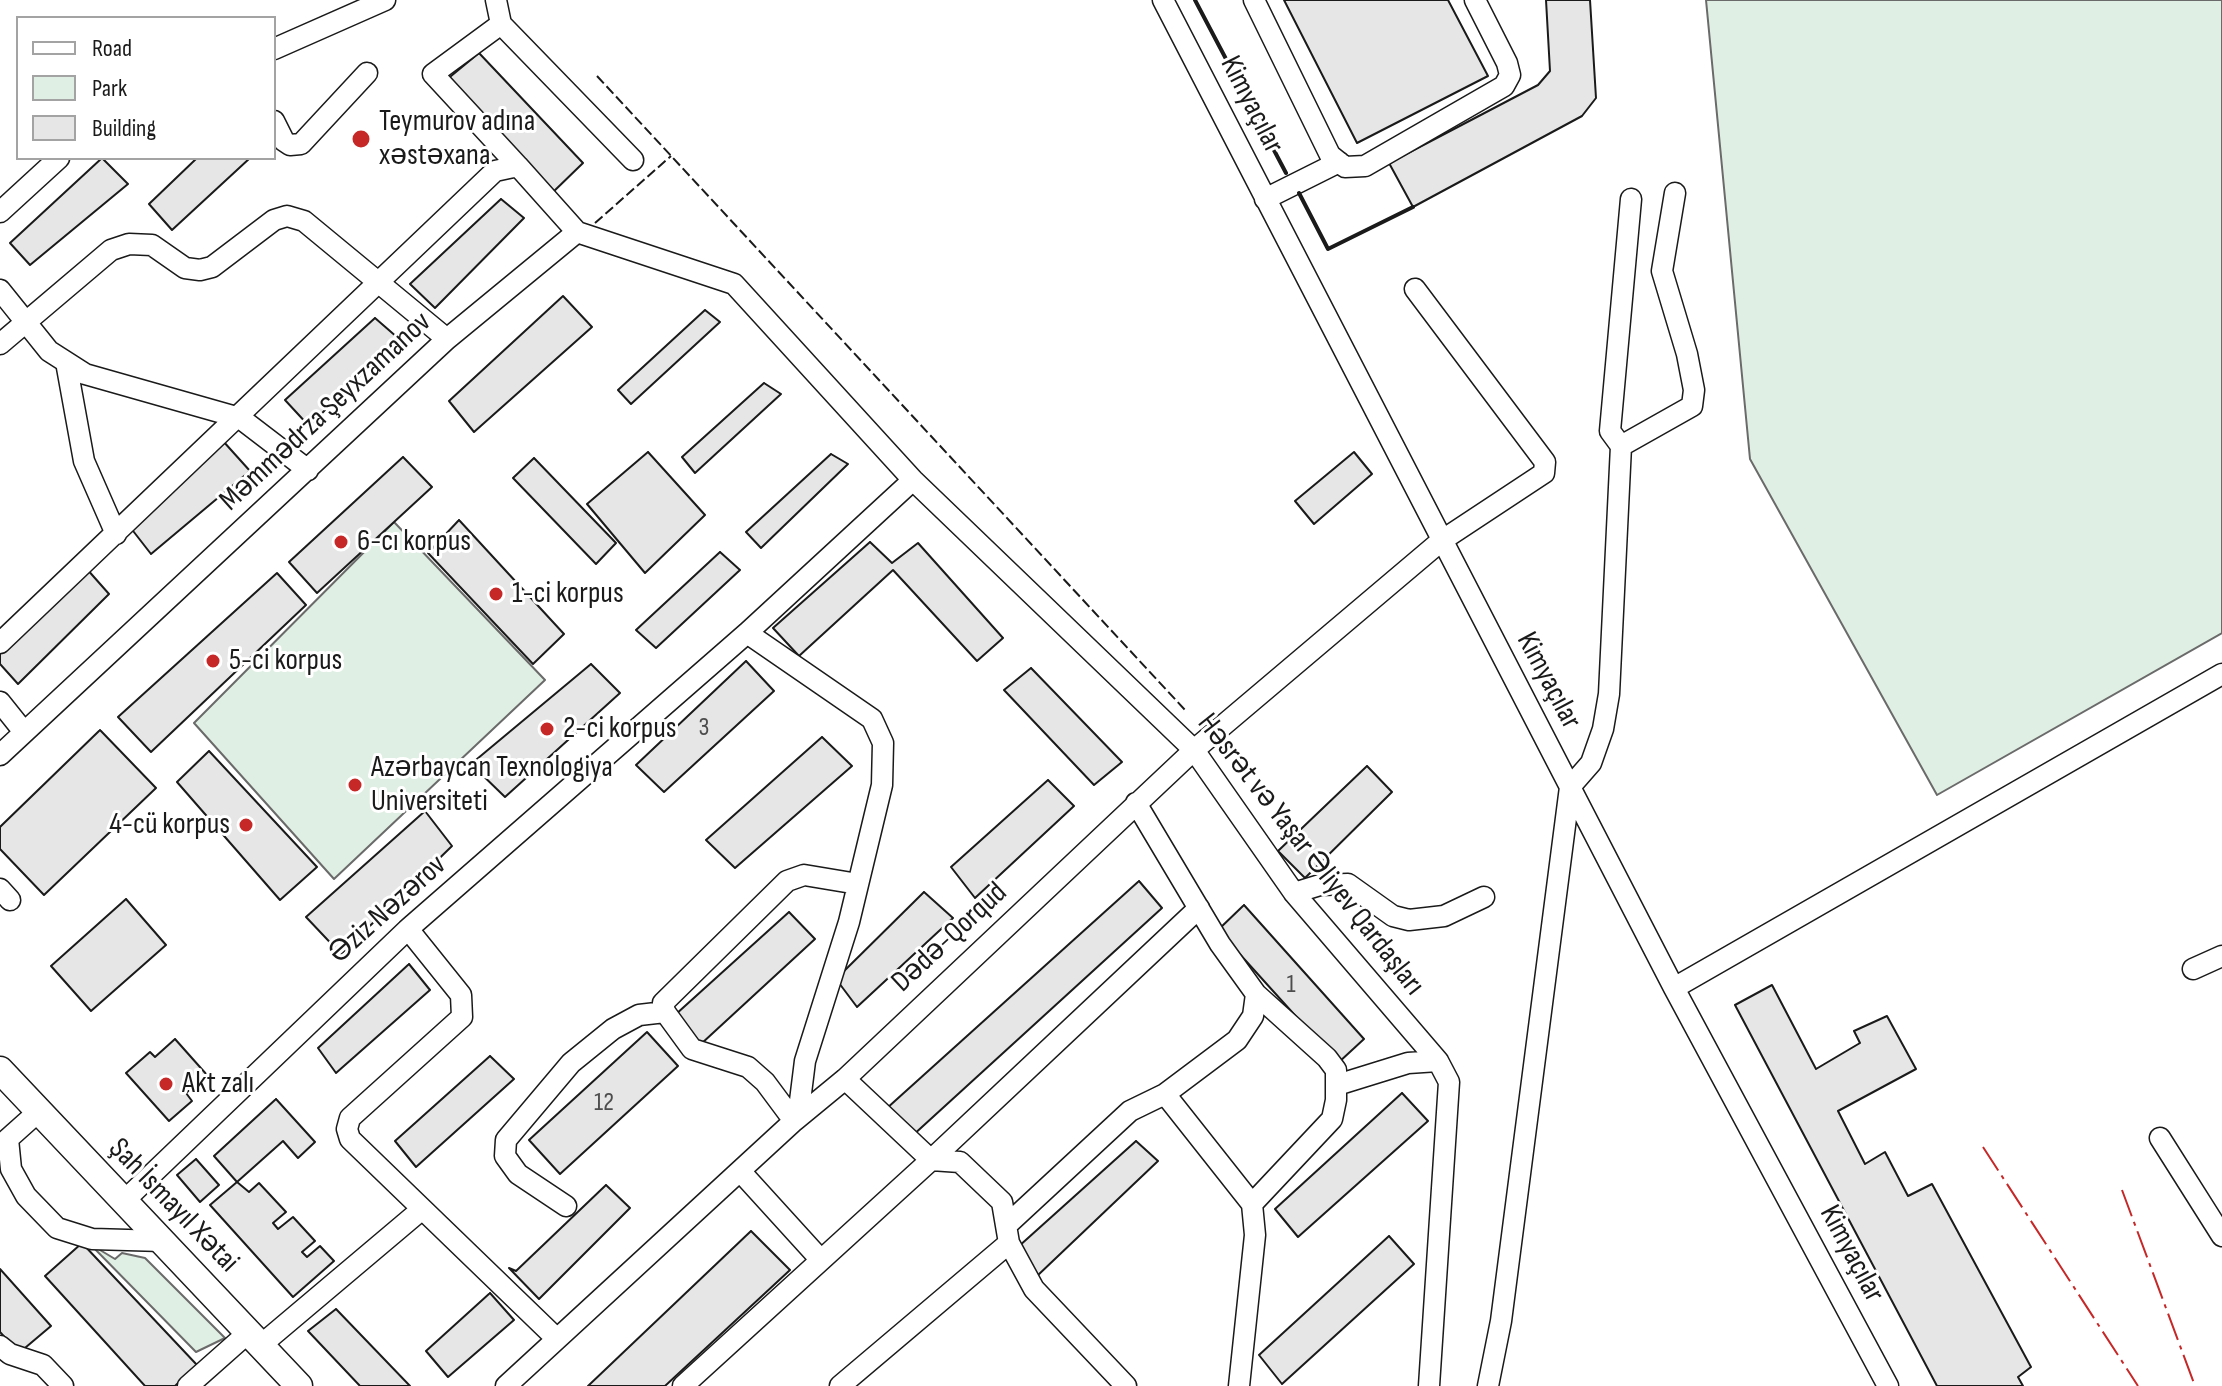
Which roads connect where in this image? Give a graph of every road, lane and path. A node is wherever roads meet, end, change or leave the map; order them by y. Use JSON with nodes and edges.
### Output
{"nodes":[{"id":1,"x":385,"y":0,"type":"edge"},
{"id":2,"x":496,"y":0,"type":"edge"},
{"id":3,"x":1163,"y":0,"type":"edge"},
{"id":4,"x":1254,"y":0,"type":"edge"},
{"id":5,"x":1476,"y":1,"type":"edge"},
{"id":6,"x":501,"y":24,"type":"junction"},
{"id":7,"x":276,"y":48,"type":"edge"},
{"id":8,"x":367,"y":73,"type":"dead end"},
{"id":9,"x":276,"y":125,"type":"edge"},
{"id":10,"x":57,"y":160,"type":"edge"},
{"id":11,"x":633,"y":160,"type":"dead end"},
{"id":12,"x":1339,"y":162,"type":"junction"},
{"id":13,"x":518,"y":166,"type":"junction"},
{"id":14,"x":1675,"y":193,"type":"dead end"},
{"id":15,"x":1265,"y":199,"type":"junction"},
{"id":16,"x":1631,"y":199,"type":"dead end"},
{"id":17,"x":0,"y":212,"type":"edge"},
{"id":18,"x":577,"y":232,"type":"junction"},
{"id":19,"x":380,"y":284,"type":"junction"},
{"id":20,"x":1415,"y":289,"type":"dead end"},
{"id":21,"x":0,"y":290,"type":"edge"},
{"id":22,"x":25,"y":320,"type":"junction"},
{"id":23,"x":447,"y":339,"type":"junction"},
{"id":24,"x":0,"y":344,"type":"edge"},
{"id":25,"x":66,"y":362,"type":"junction"},
{"id":26,"x":240,"y":418,"type":"junction"},
{"id":27,"x":1621,"y":446,"type":"junction"},
{"id":28,"x":308,"y":470,"type":"junction"},
{"id":29,"x":913,"y":480,"type":"junction"},
{"id":30,"x":116,"y":534,"type":"junction"},
{"id":31,"x":1441,"y":541,"type":"junction"},
{"id":32,"x":747,"y":633,"type":"junction"},
{"id":33,"x":0,"y":643,"type":"edge"},
{"id":34,"x":2222,"y":674,"type":"edge"},
{"id":35,"x":0,"y":702,"type":"edge"},
{"id":36,"x":24,"y":732,"type":"junction"},
{"id":37,"x":1194,"y":750,"type":"junction"},
{"id":38,"x":0,"y":755,"type":"edge"},
{"id":39,"x":1570,"y":787,"type":"junction"},
{"id":40,"x":1136,"y":803,"type":"junction"},
{"id":41,"x":858,"y":884,"type":"junction"},
{"id":42,"x":1294,"y":893,"type":"junction"},
{"id":43,"x":1484,"y":897,"type":"dead end"},
{"id":44,"x":1199,"y":908,"type":"junction"},
{"id":45,"x":408,"y":929,"type":"junction"},
{"id":46,"x":2222,"y":956,"type":"edge"},
{"id":47,"x":2193,"y":969,"type":"dead end"},
{"id":48,"x":1674,"y":988,"type":"junction"},
{"id":49,"x":1256,"y":994,"type":"junction"},
{"id":50,"x":665,"y":1012,"type":"junction"},
{"id":51,"x":1438,"y":1061,"type":"junction"},
{"id":52,"x":0,"y":1070,"type":"edge"},
{"id":53,"x":845,"y":1079,"type":"junction"},
{"id":54,"x":1337,"y":1085,"type":"junction"},
{"id":55,"x":1165,"y":1094,"type":"junction"},
{"id":56,"x":38,"y":1112,"type":"junction"},
{"id":57,"x":796,"y":1119,"type":"junction"},
{"id":58,"x":2160,"y":1138,"type":"dead end"},
{"id":59,"x":4,"y":1143,"type":"edge"},
{"id":60,"x":931,"y":1160,"type":"junction"},
{"id":61,"x":740,"y":1171,"type":"junction"},
{"id":62,"x":125,"y":1200,"type":"junction"},
{"id":63,"x":1252,"y":1204,"type":"junction"},
{"id":64,"x":566,"y":1206,"type":"dead end"},
{"id":65,"x":421,"y":1210,"type":"junction"},
{"id":66,"x":1009,"y":1234,"type":"junction"},
{"id":67,"x":2222,"y":1236,"type":"edge"},
{"id":68,"x":163,"y":1241,"type":"junction"},
{"id":69,"x":820,"y":1259,"type":"junction"},
{"id":70,"x":255,"y":1339,"type":"junction"},
{"id":71,"x":557,"y":1339,"type":"junction"},
{"id":72,"x":0,"y":1346,"type":"edge"},
{"id":73,"x":63,"y":1386,"type":"edge"},
{"id":74,"x":188,"y":1386,"type":"edge"},
{"id":75,"x":299,"y":1386,"type":"edge"},
{"id":76,"x":506,"y":1386,"type":"edge"},
{"id":77,"x":683,"y":1386,"type":"edge"},
{"id":78,"x":840,"y":1386,"type":"edge"},
{"id":79,"x":1126,"y":1386,"type":"edge"},
{"id":80,"x":1239,"y":1386,"type":"edge"},
{"id":81,"x":1429,"y":1386,"type":"edge"},
{"id":82,"x":1488,"y":1386,"type":"edge"},
{"id":83,"x":1888,"y":1386,"type":"edge"}],
"edges":[{"from":1,"to":7,"type":"street"},
{"from":2,"to":6,"type":"street"},
{"from":3,"to":15,"type":"street","name":"Kimyaçılar"},
{"from":4,"to":12,"type":"street"},
{"from":5,"to":12,"type":"street"},
{"from":6,"to":11,"type":"street"},
{"from":6,"to":13,"type":"street"},
{"from":8,"to":9,"type":"street"},
{"from":10,"to":17,"type":"street"},
{"from":12,"to":15,"type":"street"},
{"from":13,"to":18,"type":"street"},
{"from":13,"to":19,"type":"street"},
{"from":14,"to":27,"type":"street"},
{"from":15,"to":31,"type":"street","name":"Kimyaçılar"},
{"from":16,"to":27,"type":"street"},
{"from":18,"to":23,"type":"street","name":"Məmmədrza Şeyxzamanov"},
{"from":18,"to":29,"type":"street","name":"Həsrət və Yaşar Əliyev Qardaşları"},
{"from":19,"to":22,"type":"street"},
{"from":19,"to":23,"type":"street"},
{"from":19,"to":26,"type":"street"},
{"from":20,"to":31,"type":"street","name":"Dədə-Qorqud"},
{"from":21,"to":22,"type":"street"},
{"from":22,"to":24,"type":"street"},
{"from":22,"to":25,"type":"street"},
{"from":23,"to":28,"type":"street","name":"Məmmədrza Şeyxzamanov"},
{"from":25,"to":26,"type":"street"},
{"from":25,"to":30,"type":"street"},
{"from":26,"to":28,"type":"street"},
{"from":26,"to":30,"type":"street"},
{"from":27,"to":39,"type":"street"},
{"from":28,"to":36,"type":"street","name":"Məmmədrza Şeyxzamanov"},
{"from":29,"to":32,"type":"street","name":"Əziz Nəzərov"},
{"from":29,"to":37,"type":"street","name":"Həsrət və Yaşar Əliyev Qardaşları"},
{"from":30,"to":33,"type":"street"},
{"from":31,"to":37,"type":"street","name":"Dədə-Qorqud"},
{"from":31,"to":39,"type":"street","name":"Kimyaçılar"},
{"from":32,"to":41,"type":"street"},
{"from":32,"to":45,"type":"street","name":"Əziz Nəzərov"},
{"from":34,"to":48,"type":"street"},
{"from":35,"to":36,"type":"street"},
{"from":36,"to":38,"type":"street","name":"Məmmədrza Şeyxzamanov"},
{"from":37,"to":40,"type":"street","name":"Dədə-Qorqud"},
{"from":37,"to":42,"type":"street","name":"Həsrət və Yaşar Əliyev Qardaşları"},
{"from":39,"to":48,"type":"street","name":"Kimyaçılar"},
{"from":39,"to":82,"type":"street"},
{"from":40,"to":44,"type":"street"},
{"from":40,"to":53,"type":"street","name":"Dədə-Qorqud"},
{"from":41,"to":50,"type":"street"},
{"from":41,"to":57,"type":"street"},
{"from":42,"to":43,"type":"street"},
{"from":42,"to":51,"type":"street","name":"Həsrət və Yaşar Əliyev Qardaşları"},
{"from":44,"to":49,"type":"street"},
{"from":44,"to":60,"type":"street"},
{"from":45,"to":62,"type":"street","name":"Əziz Nəzərov"},
{"from":45,"to":65,"type":"street"},
{"from":46,"to":47,"type":"street"},
{"from":48,"to":83,"type":"street","name":"Kimyaçılar"},
{"from":49,"to":54,"type":"street"},
{"from":49,"to":55,"type":"street"},
{"from":50,"to":57,"type":"street"},
{"from":50,"to":64,"type":"street"},
{"from":51,"to":54,"type":"street"},
{"from":51,"to":81,"type":"street","name":"Həsrət və Yaşar Əliyev Qardaşları"},
{"from":52,"to":56,"type":"main road","name":"Şah İsmayıl Xətai"},
{"from":53,"to":57,"type":"street","name":"Dədə-Qorqud"},
{"from":53,"to":60,"type":"street"},
{"from":54,"to":63,"type":"street"},
{"from":55,"to":63,"type":"street"},
{"from":55,"to":66,"type":"street"},
{"from":56,"to":59,"type":"street"},
{"from":56,"to":62,"type":"main road","name":"Şah İsmayıl Xətai"},
{"from":57,"to":61,"type":"street","name":"Dədə-Qorqud"},
{"from":58,"to":67,"type":"street"},
{"from":59,"to":68,"type":"street"},
{"from":60,"to":66,"type":"street"},
{"from":60,"to":69,"type":"street"},
{"from":61,"to":69,"type":"street"},
{"from":61,"to":71,"type":"street","name":"Dədə-Qorqud"},
{"from":62,"to":68,"type":"main road","name":"Şah İsmayıl Xətai"},
{"from":63,"to":80,"type":"street"},
{"from":65,"to":70,"type":"street"},
{"from":65,"to":71,"type":"street"},
{"from":66,"to":78,"type":"street"},
{"from":66,"to":79,"type":"street"},
{"from":68,"to":70,"type":"main road","name":"Şah İsmayıl Xətai"},
{"from":69,"to":77,"type":"street"},
{"from":70,"to":74,"type":"street"},
{"from":70,"to":75,"type":"main road","name":"Şah İsmayıl Xətai"},
{"from":71,"to":76,"type":"street","name":"Dədə-Qorqud"},
{"from":72,"to":73,"type":"street"}]}
